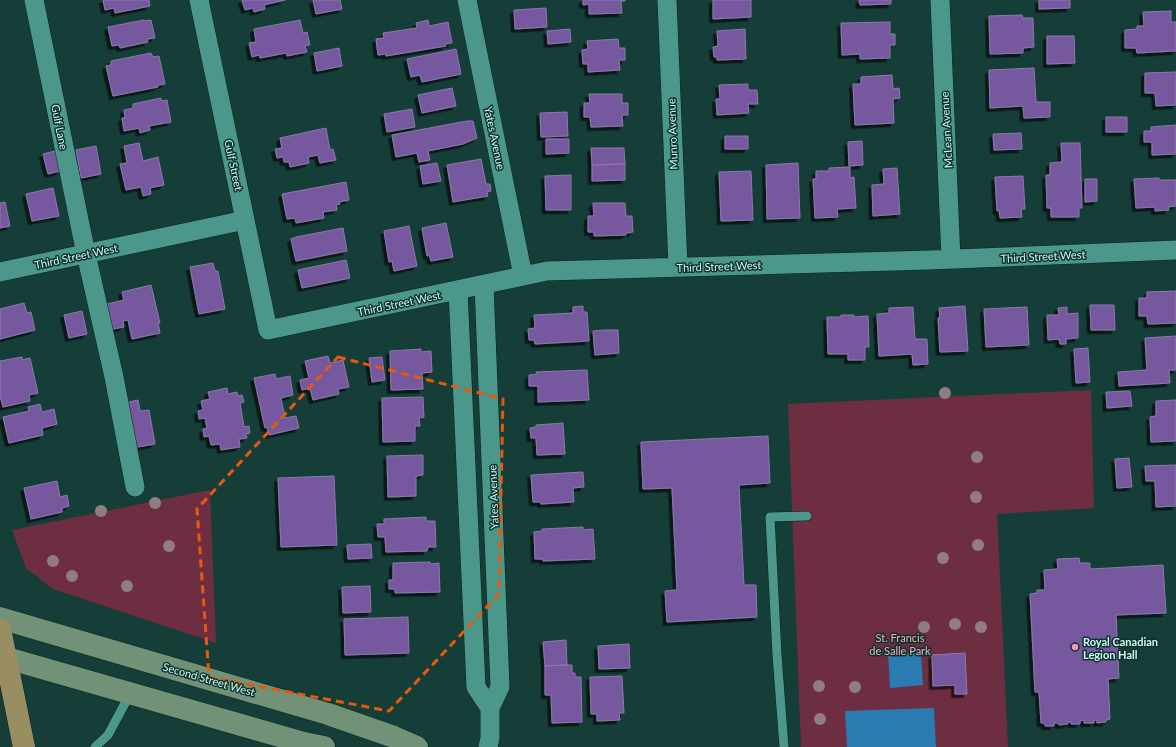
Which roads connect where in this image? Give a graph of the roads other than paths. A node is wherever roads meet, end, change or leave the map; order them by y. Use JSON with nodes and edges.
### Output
{"nodes":[{"id":1,"x":34,"y":0,"type":"edge"},
{"id":2,"x":199,"y":0,"type":"edge"},
{"id":3,"x":467,"y":0,"type":"edge"},
{"id":4,"x":667,"y":0,"type":"edge"},
{"id":5,"x":940,"y":0,"type":"edge"},
{"id":6,"x":245,"y":220,"type":"junction"},
{"id":7,"x":1176,"y":250,"type":"edge"},
{"id":8,"x":86,"y":254,"type":"junction"},
{"id":9,"x":951,"y":259,"type":"junction"},
{"id":10,"x":678,"y":267,"type":"junction"},
{"id":11,"x":0,"y":272,"type":"edge"},
{"id":12,"x":523,"y":276,"type":"junction"},
{"id":13,"x":484,"y":285,"type":"junction"},
{"id":14,"x":458,"y":290,"type":"junction"},
{"id":15,"x":268,"y":330,"type":"joint"},
{"id":16,"x":489,"y":400,"type":"junction"},
{"id":17,"x":463,"y":402,"type":"junction"},
{"id":18,"x":135,"y":487,"type":"dead end"},
{"id":19,"x":808,"y":516,"type":"dead end"},
{"id":20,"x":495,"y":553,"type":"junction"},
{"id":21,"x":470,"y":555,"type":"junction"},
{"id":22,"x":0,"y":618,"type":"edge"},
{"id":23,"x":0,"y":629,"type":"edge"},
{"id":24,"x":3,"y":657,"type":"edge"},
{"id":25,"x":130,"y":693,"type":"junction"},
{"id":26,"x":490,"y":708,"type":"junction"},
{"id":27,"x":24,"y":747,"type":"edge"},
{"id":28,"x":95,"y":747,"type":"edge"},
{"id":29,"x":324,"y":747,"type":"edge"},
{"id":30,"x":417,"y":747,"type":"edge"},
{"id":31,"x":488,"y":747,"type":"edge"},
{"id":32,"x":784,"y":747,"type":"edge"}],
"edges":[{"from":1,"to":8,"type":"street","name":"Gulf Lane"},
{"from":2,"to":6,"type":"street","name":"Gulf Street"},
{"from":3,"to":12,"type":"street","name":"Yates Avenue"},
{"from":4,"to":10,"type":"street","name":"Munro Avenue"},
{"from":5,"to":9,"type":"street","name":"McLean Avenue"},
{"from":6,"to":8,"type":"street","name":"Third Street West"},
{"from":6,"to":15,"type":"street","name":"Gulf Street"},
{"from":7,"to":9,"type":"street","name":"Third Street West"},
{"from":8,"to":11,"type":"street","name":"Third Street West"},
{"from":8,"to":18,"type":"street","name":"Gulf Lane"},
{"from":9,"to":10,"type":"street","name":"Third Street West"},
{"from":10,"to":12,"type":"street","name":"Third Street West"},
{"from":12,"to":13,"type":"street","name":"Third Street West"},
{"from":13,"to":14,"type":"street","name":"Third Street West"},
{"from":13,"to":16,"type":"street","name":"Yates Avenue"},
{"from":14,"to":15,"type":"street","name":"Third Street West"},
{"from":14,"to":17,"type":"street"},
{"from":16,"to":17,"type":"street"},
{"from":16,"to":20,"type":"street","name":"Yates Avenue"},
{"from":17,"to":21,"type":"street"},
{"from":19,"to":32,"type":"lane"},
{"from":20,"to":21,"type":"street"},
{"from":20,"to":26,"type":"street","name":"Yates Avenue"},
{"from":21,"to":26,"type":"street"},
{"from":22,"to":30,"type":"main road","name":"Second Street West"},
{"from":23,"to":24,"type":"main road"},
{"from":24,"to":25,"type":"main road"},
{"from":24,"to":27,"type":"main road"},
{"from":25,"to":28,"type":"lane"},
{"from":25,"to":29,"type":"main road"},
{"from":26,"to":31,"type":"street","name":"Yates Avenue"}]}
